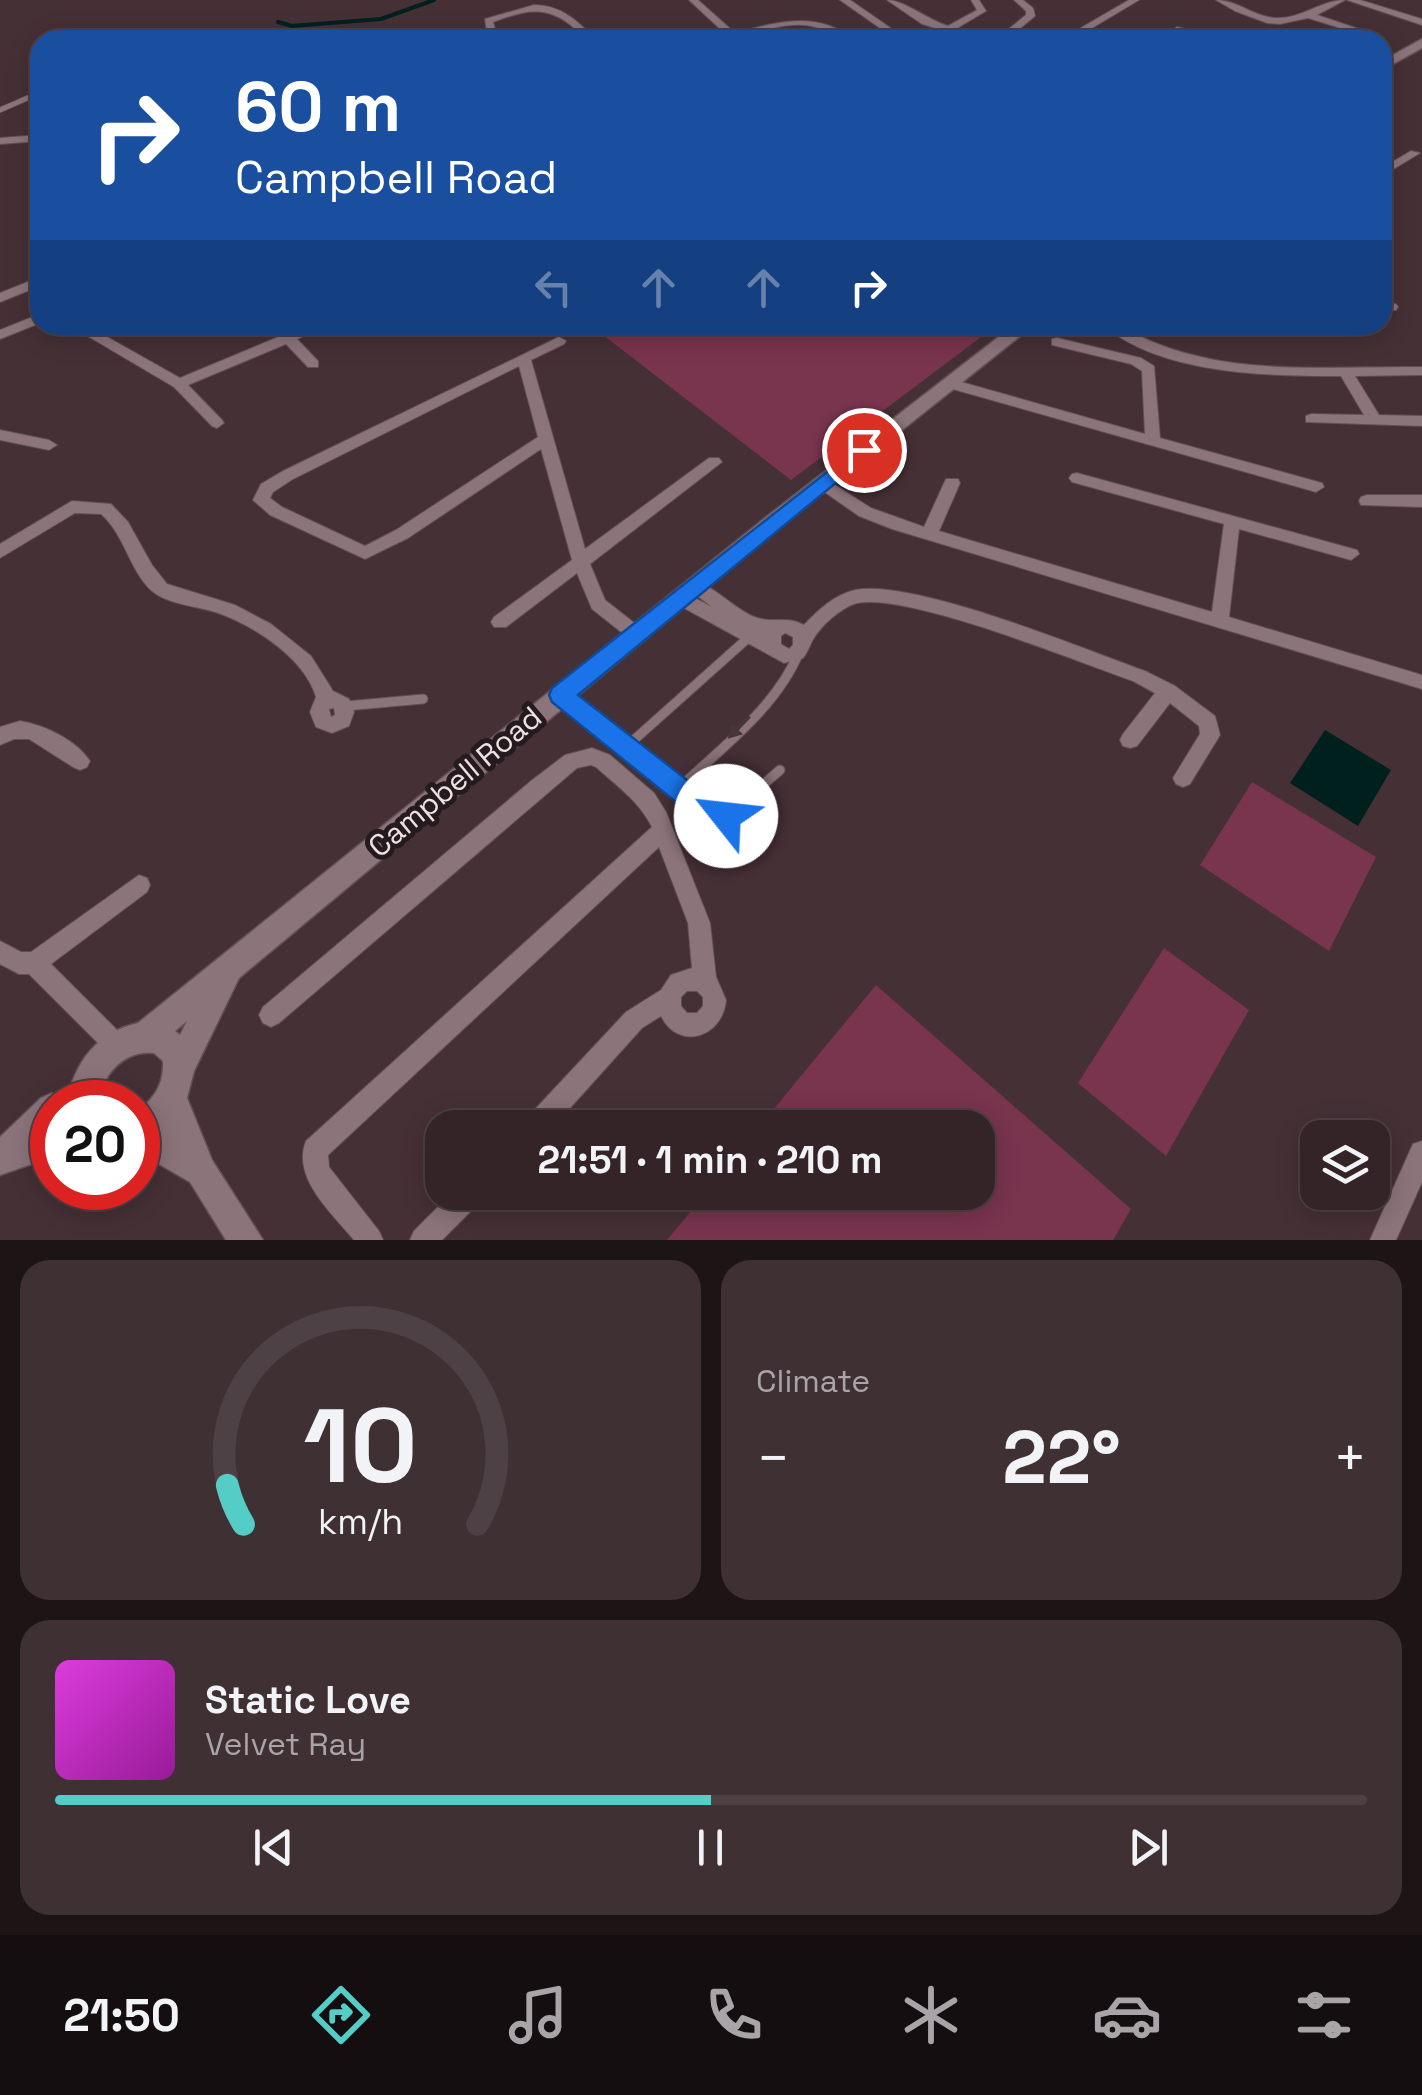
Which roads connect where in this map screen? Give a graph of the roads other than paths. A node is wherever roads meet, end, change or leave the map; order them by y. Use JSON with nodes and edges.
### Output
{"nodes":[{"id":1,"x":844,"y":0,"type":"edge"},
{"id":2,"x":891,"y":0,"type":"edge"},
{"id":3,"x":976,"y":0,"type":"edge"},
{"id":4,"x":1018,"y":0,"type":"edge"},
{"id":5,"x":1135,"y":0,"type":"edge"},
{"id":6,"x":1220,"y":0,"type":"edge"},
{"id":7,"x":1341,"y":0,"type":"edge"},
{"id":8,"x":1351,"y":0,"type":"edge"},
{"id":9,"x":700,"y":2,"type":"edge"},
{"id":10,"x":1311,"y":16,"type":"junction"},
{"id":11,"x":1422,"y":22,"type":"edge"},
{"id":12,"x":949,"y":29,"type":"joint"},
{"id":13,"x":491,"y":30,"type":"edge"},
{"id":14,"x":583,"y":30,"type":"edge"},
{"id":15,"x":727,"y":30,"type":"edge"},
{"id":16,"x":768,"y":30,"type":"edge"},
{"id":17,"x":835,"y":30,"type":"edge"},
{"id":18,"x":888,"y":30,"type":"edge"},
{"id":19,"x":1017,"y":30,"type":"edge"},
{"id":20,"x":1082,"y":30,"type":"edge"},
{"id":21,"x":1356,"y":30,"type":"edge"},
{"id":22,"x":1422,"y":43,"type":"edge"},
{"id":23,"x":1392,"y":60,"type":"edge"},
{"id":24,"x":30,"y":97,"type":"edge"},
{"id":25,"x":0,"y":110,"type":"edge"},
{"id":26,"x":30,"y":139,"type":"edge"},
{"id":27,"x":0,"y":141,"type":"edge"},
{"id":28,"x":1414,"y":152,"type":"dead end"},
{"id":29,"x":1392,"y":166,"type":"edge"},
{"id":30,"x":30,"y":285,"type":"edge"},
{"id":31,"x":0,"y":298,"type":"edge"},
{"id":32,"x":30,"y":322,"type":"edge"},
{"id":33,"x":0,"y":335,"type":"edge"},
{"id":34,"x":93,"y":335,"type":"edge"},
{"id":35,"x":295,"y":335,"type":"edge"},
{"id":36,"x":1009,"y":335,"type":"edge"},
{"id":37,"x":1128,"y":335,"type":"edge"},
{"id":38,"x":288,"y":338,"type":"junction"},
{"id":39,"x":559,"y":341,"type":"dead end"},
{"id":40,"x":1056,"y":342,"type":"dead end"},
{"id":41,"x":524,"y":360,"type":"junction"},
{"id":42,"x":313,"y":364,"type":"dead end"},
{"id":43,"x":1345,"y":370,"type":"junction"},
{"id":44,"x":1422,"y":370,"type":"edge"},
{"id":45,"x":946,"y":383,"type":"junction"},
{"id":46,"x":178,"y":384,"type":"junction"},
{"id":47,"x":1311,"y":419,"type":"dead end"},
{"id":48,"x":1374,"y":419,"type":"junction"},
{"id":49,"x":216,"y":423,"type":"dead end"},
{"id":50,"x":1420,"y":424,"type":"edge"},
{"id":51,"x":0,"y":435,"type":"edge"},
{"id":52,"x":543,"y":441,"type":"junction"},
{"id":53,"x":1153,"y":442,"type":"junction"},
{"id":54,"x":49,"y":445,"type":"dead end"},
{"id":55,"x":714,"y":462,"type":"dead end"},
{"id":56,"x":1077,"y":478,"type":"dead end"},
{"id":57,"x":952,"y":483,"type":"dead end"},
{"id":58,"x":821,"y":484,"type":"junction"},
{"id":59,"x":1316,"y":488,"type":"dead end"},
{"id":60,"x":1367,"y":501,"type":"dead end"},
{"id":61,"x":1422,"y":501,"type":"edge"},
{"id":62,"x":1232,"y":522,"type":"junction"},
{"id":63,"x":929,"y":535,"type":"junction"},
{"id":64,"x":0,"y":552,"type":"edge"},
{"id":65,"x":1351,"y":554,"type":"dead end"},
{"id":66,"x":580,"y":560,"type":"junction"},
{"id":67,"x":688,"y":592,"type":"junction"},
{"id":68,"x":1220,"y":621,"type":"junction"},
{"id":69,"x":500,"y":622,"type":"dead end"},
{"id":70,"x":636,"y":634,"type":"junction"},
{"id":71,"x":792,"y":636,"type":"junction"},
{"id":72,"x":748,"y":638,"type":"junction"},
{"id":73,"x":1421,"y":682,"type":"edge"},
{"id":74,"x":1168,"y":692,"type":"junction"},
{"id":75,"x":561,"y":695,"type":"junction"},
{"id":76,"x":423,"y":699,"type":"dead end"},
{"id":77,"x":337,"y":704,"type":"joint"},
{"id":78,"x":0,"y":737,"type":"edge"},
{"id":79,"x":1130,"y":740,"type":"dead end"},
{"id":80,"x":626,"y":747,"type":"junction"},
{"id":81,"x":80,"y":761,"type":"dead end"},
{"id":82,"x":780,"y":770,"type":"dead end"},
{"id":83,"x":1183,"y":778,"type":"dead end"},
{"id":84,"x":678,"y":788,"type":"junction"},
{"id":85,"x":664,"y":830,"type":"junction"},
{"id":86,"x":139,"y":885,"type":"dead end"},
{"id":87,"x":0,"y":952,"type":"edge"},
{"id":88,"x":34,"y":963,"type":"junction"},
{"id":89,"x":228,"y":971,"type":"junction"},
{"id":90,"x":705,"y":982,"type":"junction"},
{"id":91,"x":670,"y":997,"type":"junction"},
{"id":92,"x":271,"y":1015,"type":"dead end"},
{"id":93,"x":147,"y":1035,"type":"junction"},
{"id":94,"x":117,"y":1046,"type":"junction"},
{"id":95,"x":92,"y":1070,"type":"junction"},
{"id":96,"x":82,"y":1080,"type":"edge"},
{"id":97,"x":89,"y":1080,"type":"edge"},
{"id":98,"x":176,"y":1082,"type":"junction"},
{"id":99,"x":552,"y":1110,"type":"edge"},
{"id":100,"x":160,"y":1112,"type":"edge"},
{"id":101,"x":30,"y":1131,"type":"edge"},
{"id":102,"x":160,"y":1146,"type":"edge"},
{"id":103,"x":30,"y":1149,"type":"edge"},
{"id":104,"x":1422,"y":1152,"type":"edge"},
{"id":105,"x":0,"y":1160,"type":"edge"},
{"id":106,"x":201,"y":1172,"type":"junction"},
{"id":107,"x":454,"y":1210,"type":"edge"},
{"id":108,"x":246,"y":1240,"type":"edge"},
{"id":109,"x":370,"y":1240,"type":"edge"},
{"id":110,"x":423,"y":1240,"type":"edge"},
{"id":111,"x":1383,"y":1240,"type":"edge"}],
"edges":[{"from":1,"to":18,"type":"street"},
{"from":2,"to":12,"type":"street"},
{"from":3,"to":12,"type":"street"},
{"from":4,"to":19,"type":"street"},
{"from":5,"to":20,"type":"street"},
{"from":6,"to":10,"type":"street"},
{"from":7,"to":10,"type":"street"},
{"from":8,"to":11,"type":"street"},
{"from":9,"to":15,"type":"street"},
{"from":10,"to":21,"type":"street"},
{"from":13,"to":14,"type":"street"},
{"from":16,"to":17,"type":"street"},
{"from":22,"to":23,"type":"street"},
{"from":24,"to":25,"type":"lane"},
{"from":26,"to":27,"type":"street"},
{"from":28,"to":29,"type":"street"},
{"from":30,"to":31,"type":"street"},
{"from":32,"to":33,"type":"street"},
{"from":34,"to":46,"type":"street"},
{"from":35,"to":38,"type":"street"},
{"from":36,"to":45,"type":"street","name":"Campbell Road"},
{"from":37,"to":43,"type":"street"},
{"from":38,"to":42,"type":"street"},
{"from":38,"to":46,"type":"street"},
{"from":39,"to":41,"type":"street"},
{"from":40,"to":53,"type":"street"},
{"from":41,"to":52,"type":"street"},
{"from":41,"to":52,"type":"street"},
{"from":43,"to":44,"type":"street"},
{"from":43,"to":48,"type":"street"},
{"from":45,"to":53,"type":"street"},
{"from":45,"to":58,"type":"street","name":"Campbell Road"},
{"from":46,"to":49,"type":"street"},
{"from":47,"to":48,"type":"street"},
{"from":48,"to":50,"type":"street"},
{"from":51,"to":54,"type":"street"},
{"from":52,"to":66,"type":"street"},
{"from":53,"to":59,"type":"street"},
{"from":55,"to":66,"type":"street"},
{"from":56,"to":62,"type":"street"},
{"from":57,"to":63,"type":"street"},
{"from":58,"to":63,"type":"street"},
{"from":58,"to":67,"type":"street","name":"Campbell Road"},
{"from":60,"to":61,"type":"street"},
{"from":62,"to":65,"type":"street"},
{"from":62,"to":68,"type":"street"},
{"from":63,"to":68,"type":"street"},
{"from":64,"to":77,"type":"street"},
{"from":66,"to":69,"type":"street"},
{"from":66,"to":70,"type":"street"},
{"from":67,"to":70,"type":"street","name":"Campbell Road"},
{"from":67,"to":71,"type":"street"},
{"from":67,"to":72,"type":"street"},
{"from":68,"to":73,"type":"street"},
{"from":70,"to":75,"type":"street","name":"Campbell Road"},
{"from":71,"to":72,"type":"street"},
{"from":71,"to":74,"type":"street"},
{"from":71,"to":84,"type":"lane","one_way":true},
{"from":72,"to":80,"type":"lane"},
{"from":74,"to":79,"type":"street"},
{"from":74,"to":83,"type":"street"},
{"from":75,"to":80,"type":"lane"},
{"from":75,"to":89,"type":"street","name":"Campbell Road"},
{"from":76,"to":77,"type":"lane"},
{"from":78,"to":81,"type":"street"},
{"from":80,"to":84,"type":"lane"},
{"from":82,"to":84,"type":"lane"},
{"from":85,"to":90,"type":"street"},
{"from":85,"to":92,"type":"street"},
{"from":85,"to":109,"type":"street"},
{"from":86,"to":88,"type":"street"},
{"from":87,"to":88,"type":"street"},
{"from":88,"to":94,"type":"street"},
{"from":89,"to":93,"type":"street","name":"Campbell Road"},
{"from":89,"to":98,"type":"street","name":"Campbell Road"},
{"from":90,"to":91,"type":"street"},
{"from":90,"to":91,"type":"street"},
{"from":91,"to":99,"type":"street"},
{"from":93,"to":94,"type":"street"},
{"from":93,"to":98,"type":"street"},
{"from":94,"to":95,"type":"street"},
{"from":95,"to":96,"type":"street"},
{"from":95,"to":97,"type":"street"},
{"from":98,"to":100,"type":"street"},
{"from":98,"to":106,"type":"street"},
{"from":101,"to":105,"type":"street"},
{"from":102,"to":106,"type":"street"},
{"from":103,"to":105,"type":"street"},
{"from":104,"to":111,"type":"street"},
{"from":106,"to":108,"type":"street"},
{"from":107,"to":110,"type":"street"}]}
